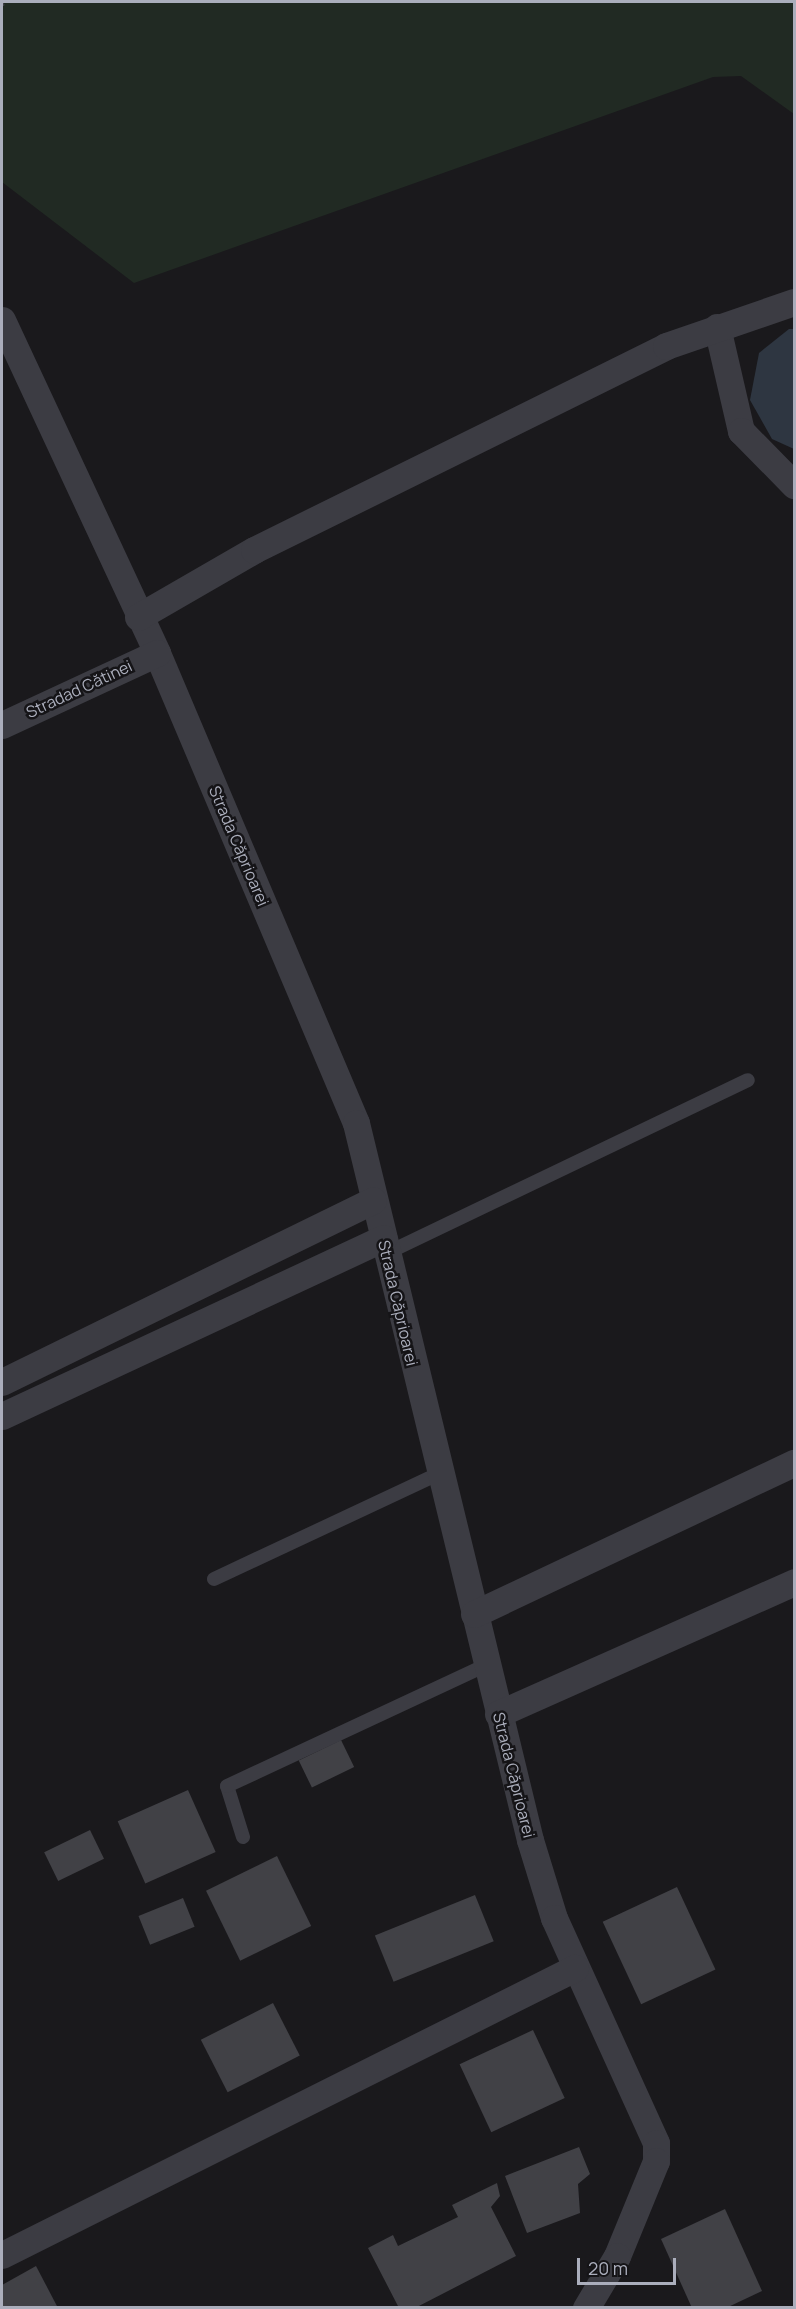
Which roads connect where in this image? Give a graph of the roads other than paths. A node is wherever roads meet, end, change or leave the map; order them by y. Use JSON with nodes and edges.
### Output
{"nodes":[{"id":1,"x":795,"y":302,"type":"edge"},
{"id":2,"x":2,"y":320,"type":"edge"},
{"id":3,"x":717,"y":327,"type":"junction"},
{"id":4,"x":795,"y":485,"type":"edge"},
{"id":5,"x":138,"y":617,"type":"junction"},
{"id":6,"x":157,"y":653,"type":"junction"},
{"id":7,"x":2,"y":725,"type":"edge"},
{"id":8,"x":748,"y":1080,"type":"dead end"},
{"id":9,"x":373,"y":1200,"type":"junction"},
{"id":10,"x":385,"y":1246,"type":"junction"},
{"id":11,"x":2,"y":1382,"type":"edge"},
{"id":12,"x":2,"y":1416,"type":"edge"},
{"id":13,"x":795,"y":1462,"type":"edge"},
{"id":14,"x":440,"y":1473,"type":"junction"},
{"id":15,"x":214,"y":1579,"type":"dead end"},
{"id":16,"x":795,"y":1582,"type":"edge"},
{"id":17,"x":474,"y":1614,"type":"junction"},
{"id":18,"x":487,"y":1665,"type":"junction"},
{"id":19,"x":498,"y":1714,"type":"junction"},
{"id":20,"x":243,"y":1838,"type":"dead end"},
{"id":21,"x":575,"y":1968,"type":"junction"},
{"id":22,"x":2,"y":2255,"type":"edge"},
{"id":23,"x":585,"y":2307,"type":"edge"}],
"edges":[{"from":1,"to":3,"type":"street"},
{"from":2,"to":5,"type":"street","name":"Strada Căprioarei"},
{"from":3,"to":4,"type":"street"},
{"from":3,"to":5,"type":"street"},
{"from":5,"to":6,"type":"street","name":"Strada Căprioarei"},
{"from":6,"to":7,"type":"street","name":"Stradad Cătinei"},
{"from":6,"to":9,"type":"street","name":"Strada Căprioarei"},
{"from":8,"to":10,"type":"lane"},
{"from":9,"to":10,"type":"street","name":"Strada Căprioarei"},
{"from":9,"to":11,"type":"street"},
{"from":10,"to":12,"type":"street"},
{"from":10,"to":14,"type":"street","name":"Strada Căprioarei"},
{"from":13,"to":17,"type":"street"},
{"from":14,"to":15,"type":"lane"},
{"from":14,"to":17,"type":"street","name":"Strada Căprioarei"},
{"from":16,"to":19,"type":"street"},
{"from":17,"to":18,"type":"street","name":"Strada Căprioarei"},
{"from":18,"to":19,"type":"street","name":"Strada Căprioarei"},
{"from":18,"to":20,"type":"lane"},
{"from":19,"to":21,"type":"street","name":"Strada Căprioarei"},
{"from":21,"to":22,"type":"street"},
{"from":21,"to":23,"type":"street","name":"Strada Căprioarei"}]}
